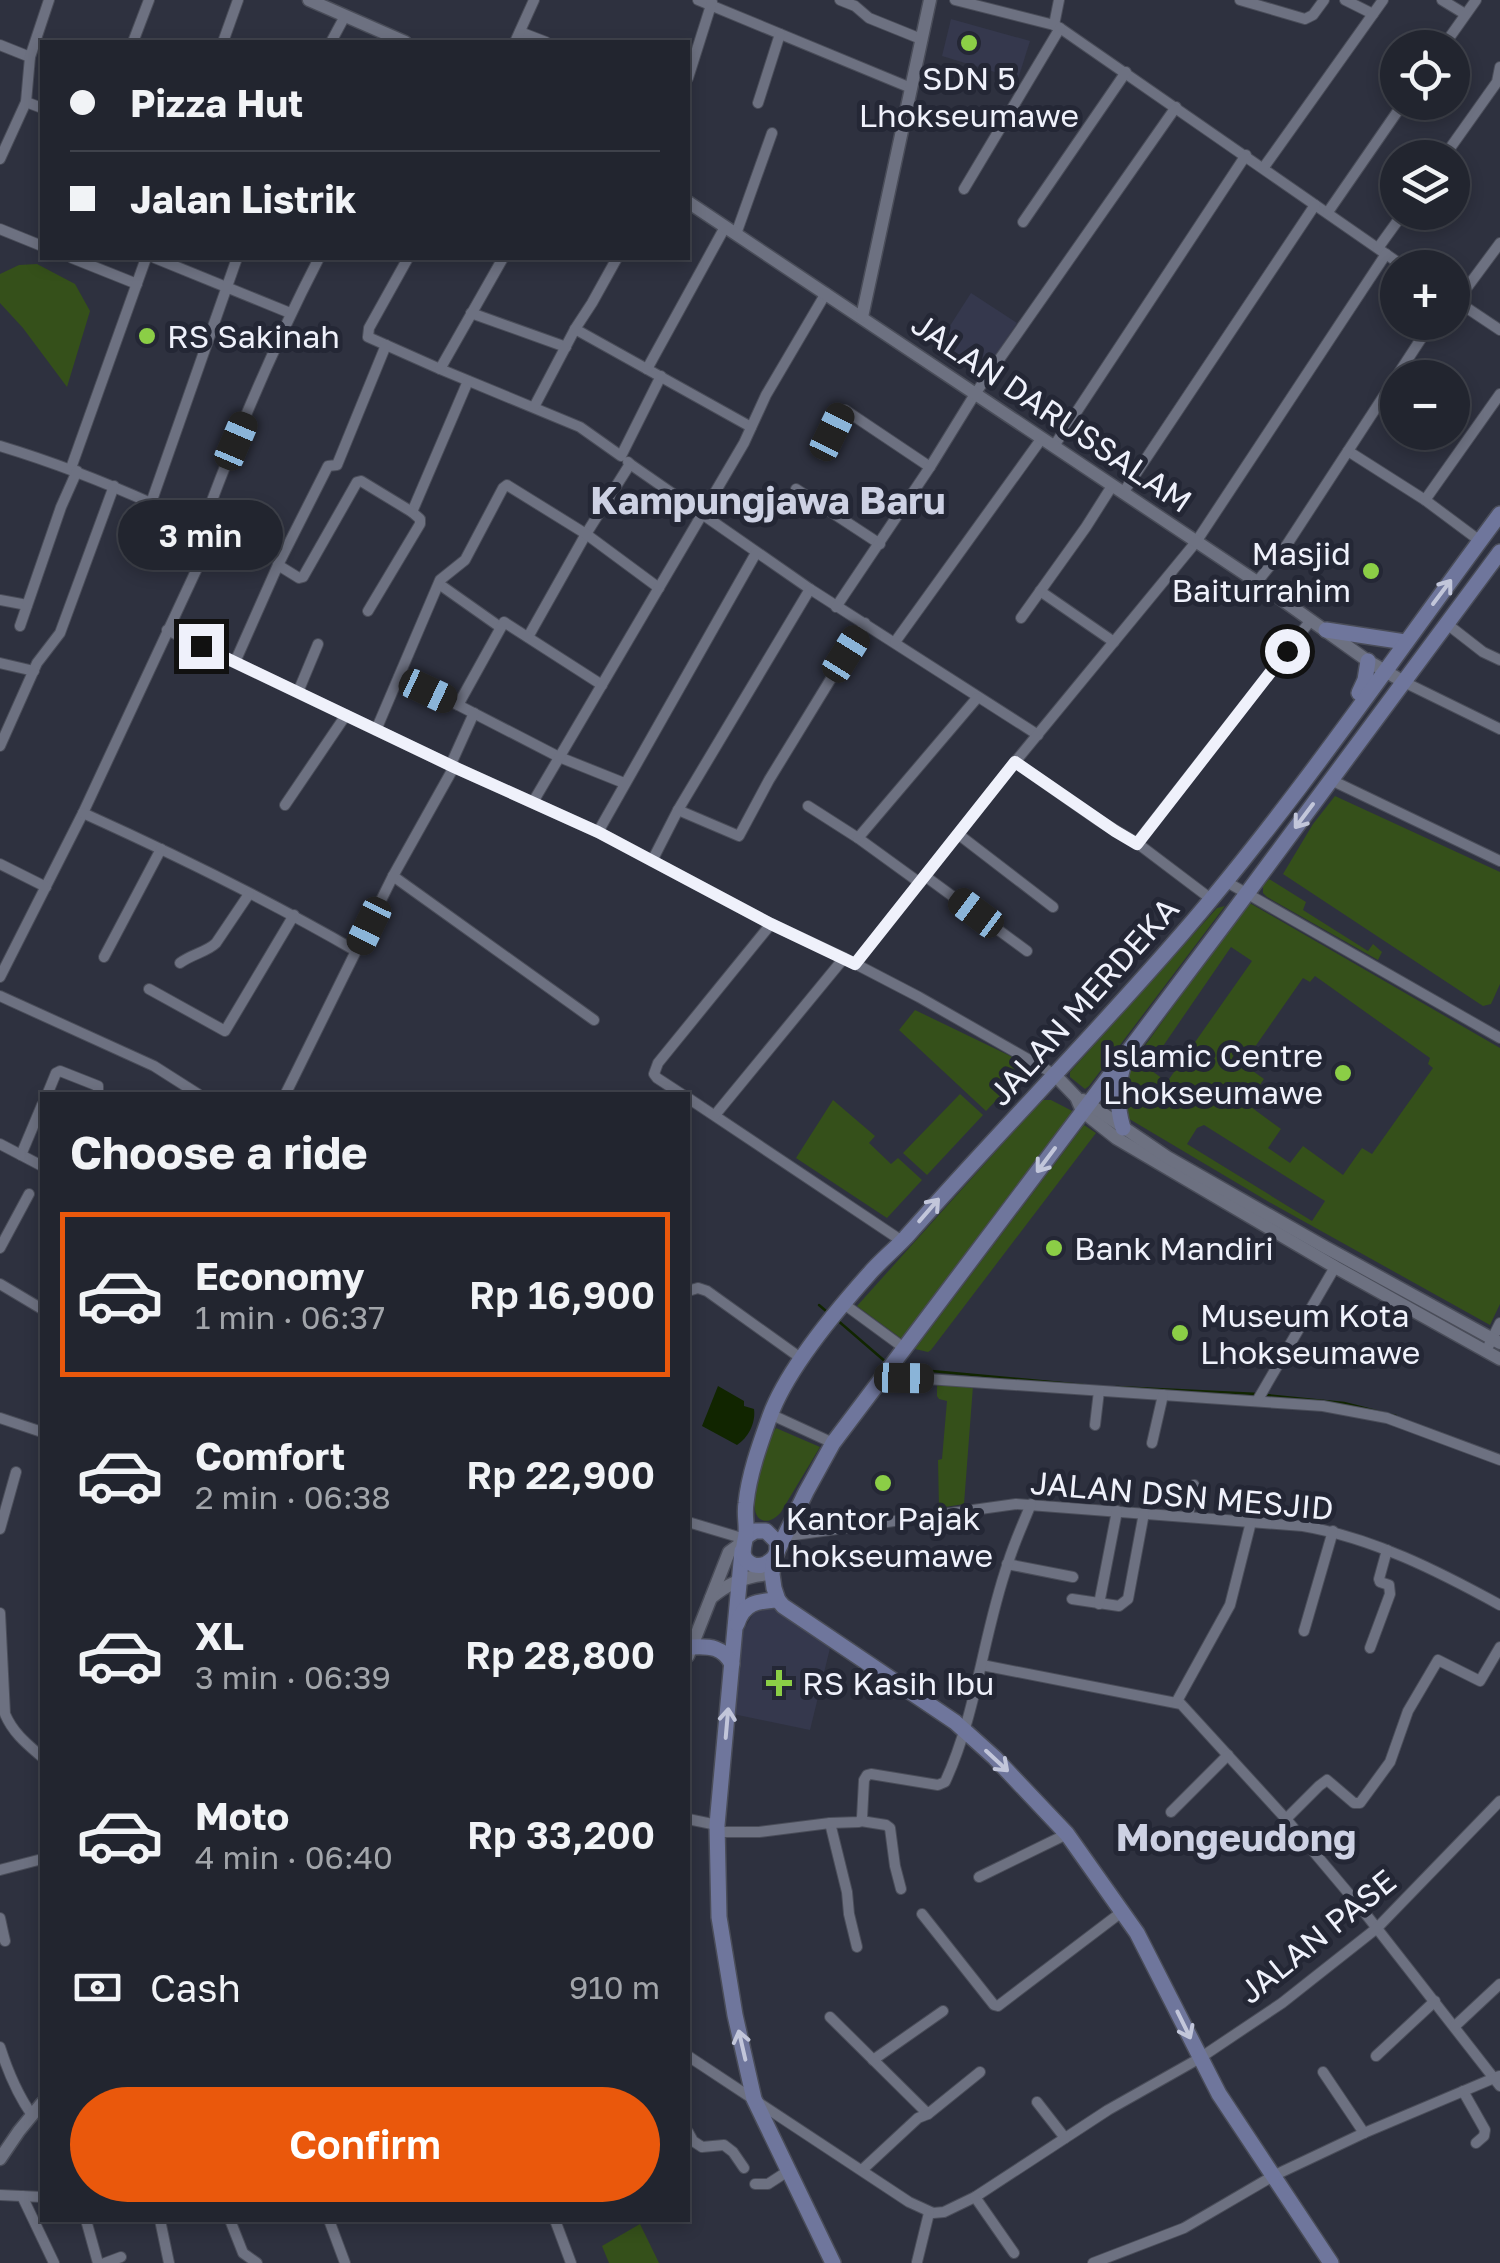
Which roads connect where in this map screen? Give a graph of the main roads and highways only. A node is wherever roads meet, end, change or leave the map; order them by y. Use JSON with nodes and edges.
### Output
{"nodes":[{"id":1,"x":1500,"y":514,"type":"edge"},
{"id":2,"x":1500,"y":552,"type":"edge"},
{"id":3,"x":1326,"y":630,"type":"road end"},
{"id":4,"x":1405,"y":642,"type":"junction"},
{"id":5,"x":1368,"y":660,"type":"road end"},
{"id":6,"x":1331,"y":745,"type":"junction"},
{"id":7,"x":1129,"y":1050,"type":"junction"},
{"id":8,"x":1122,"y":1128,"type":"road end"},
{"id":9,"x":744,"y":1542,"type":"junction"},
{"id":10,"x":774,"y":1561,"type":"junction"},
{"id":11,"x":778,"y":1600,"type":"junction"},
{"id":12,"x":735,"y":1632,"type":"junction"},
{"id":13,"x":690,"y":1651,"type":"edge"},
{"id":14,"x":732,"y":1664,"type":"junction"},
{"id":15,"x":834,"y":2263,"type":"edge"},
{"id":16,"x":1331,"y":2263,"type":"edge"}],
"edges":[{"from":4,"to":1,"type":"main road","name":"JALAN MERDEKA","one_way":true},
{"from":2,"to":7,"type":"main road","name":"JALAN MERDEKA","one_way":true},
{"from":3,"to":4,"type":"main road"},
{"from":4,"to":6,"type":"main road","name":"JALAN MERDEKA"},
{"from":5,"to":6,"type":"main road"},
{"from":9,"to":6,"type":"main road","name":"JALAN MERDEKA","one_way":true},
{"from":7,"to":8,"type":"main road"},
{"from":7,"to":10,"type":"main road","name":"JALAN MERDEKA","one_way":true},
{"from":9,"to":10,"type":"main road"},
{"from":9,"to":10,"type":"main road"},
{"from":9,"to":12,"type":"main road","name":"JALAN MERDEKA"},
{"from":10,"to":11,"type":"main road"},
{"from":11,"to":12,"type":"main road"},
{"from":11,"to":16,"type":"main road","one_way":true},
{"from":12,"to":14,"type":"main road","name":"JALAN MERDEKA"},
{"from":13,"to":14,"type":"main road"},
{"from":15,"to":14,"type":"main road","name":"JALAN MERDEKA","one_way":true}]}
